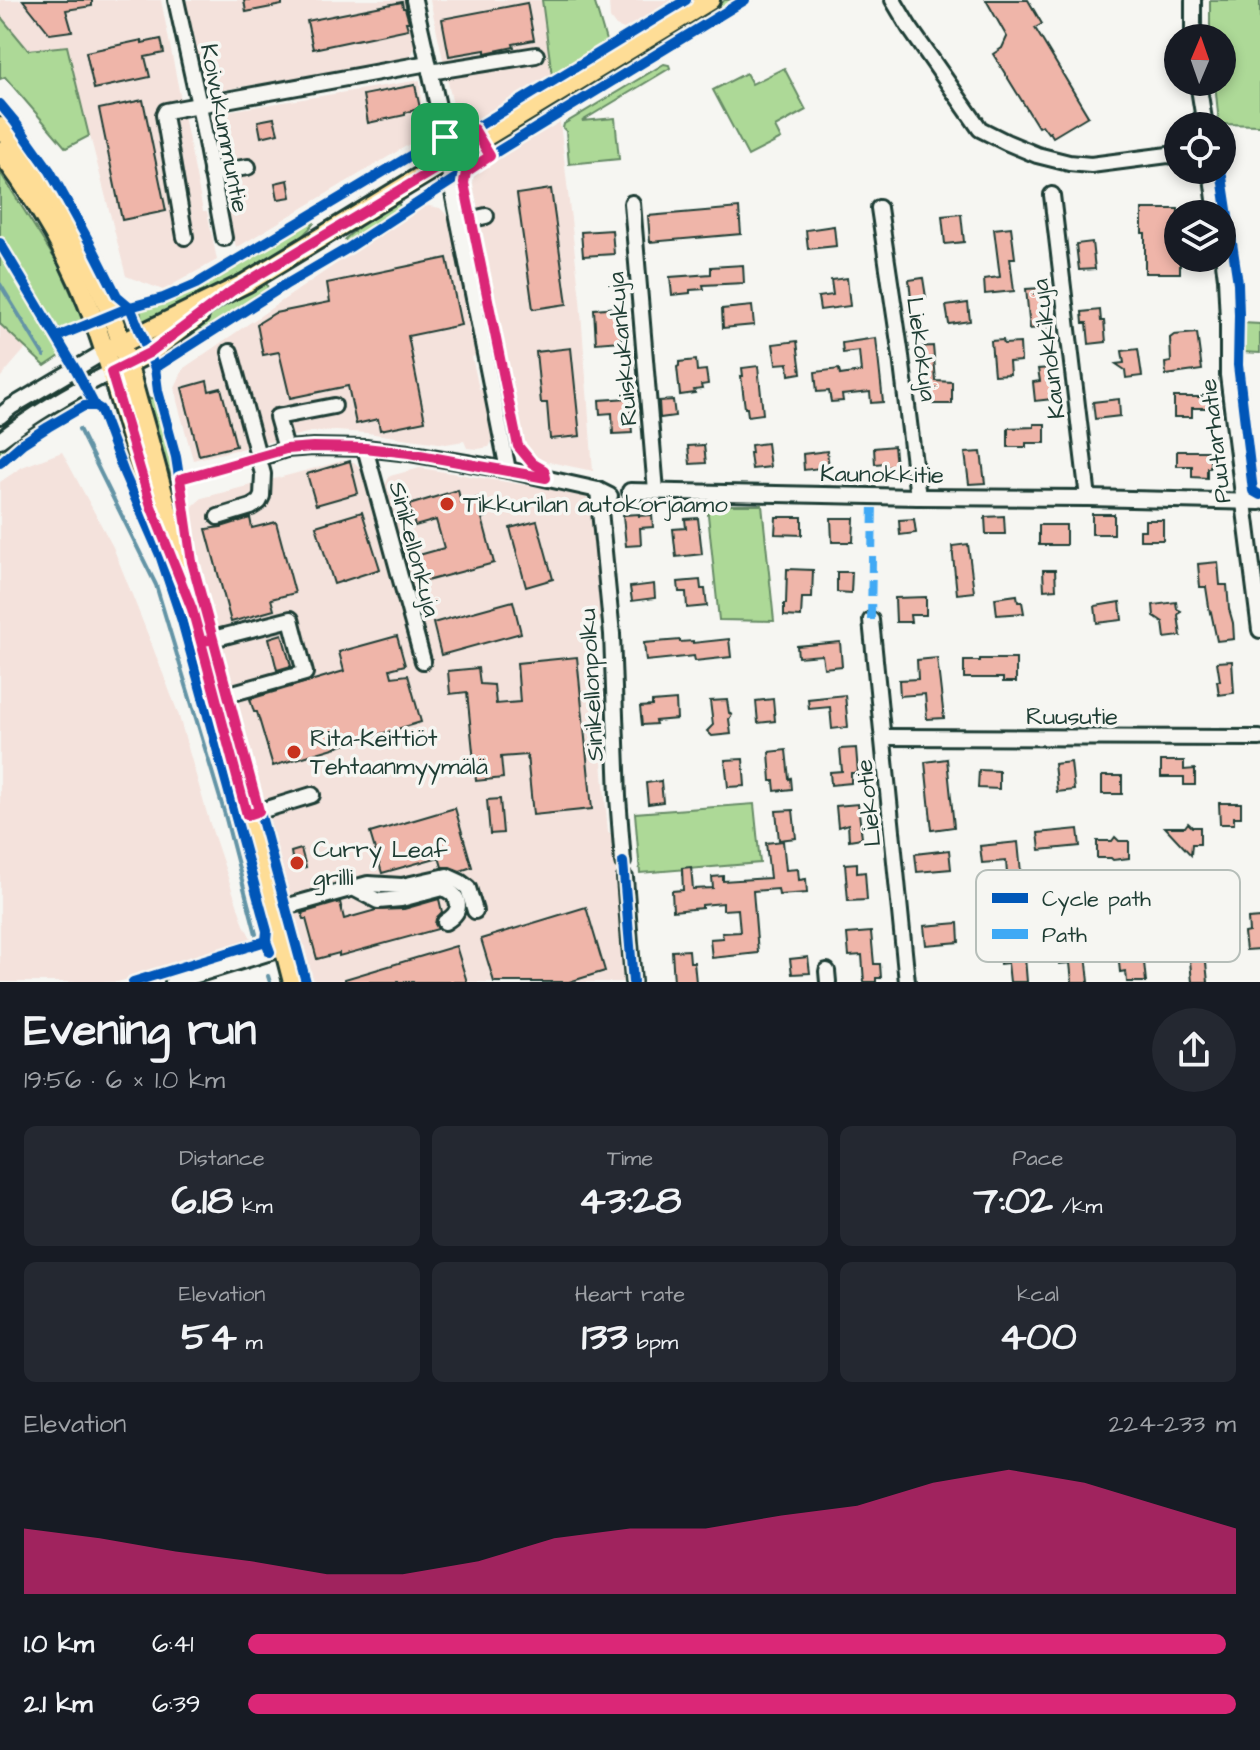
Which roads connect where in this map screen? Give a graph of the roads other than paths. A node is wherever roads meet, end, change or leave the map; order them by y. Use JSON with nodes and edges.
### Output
{"nodes":[{"id":1,"x":176,"y":0,"type":"edge"},
{"id":2,"x":414,"y":0,"type":"edge"},
{"id":3,"x":710,"y":0,"type":"edge"},
{"id":4,"x":893,"y":0,"type":"edge"},
{"id":5,"x":1193,"y":0,"type":"edge"},
{"id":6,"x":1193,"y":24,"type":"edge"},
{"id":7,"x":536,"y":55,"type":"dead end"},
{"id":8,"x":429,"y":68,"type":"junction"},
{"id":9,"x":199,"y":105,"type":"junction"},
{"id":10,"x":0,"y":127,"type":"edge"},
{"id":11,"x":0,"y":151,"type":"edge"},
{"id":12,"x":1164,"y":156,"type":"edge"},
{"id":13,"x":447,"y":162,"type":"junction"},
{"id":14,"x":248,"y":167,"type":"dead end"},
{"id":15,"x":211,"y":173,"type":"junction"},
{"id":16,"x":1052,"y":195,"type":"dead end"},
{"id":17,"x":632,"y":203,"type":"dead end"},
{"id":18,"x":879,"y":208,"type":"dead end"},
{"id":19,"x":486,"y":216,"type":"dead end"},
{"id":20,"x":459,"y":222,"type":"junction"},
{"id":21,"x":185,"y":237,"type":"dead end"},
{"id":22,"x":224,"y":238,"type":"dead end"},
{"id":23,"x":1225,"y":272,"type":"edge"},
{"id":24,"x":232,"y":291,"type":"junction"},
{"id":25,"x":113,"y":348,"type":"junction"},
{"id":26,"x":230,"y":352,"type":"dead end"},
{"id":27,"x":119,"y":368,"type":"junction"},
{"id":28,"x":334,"y":406,"type":"dead end"},
{"id":29,"x":0,"y":416,"type":"edge"},
{"id":30,"x":0,"y":440,"type":"edge"},
{"id":31,"x":365,"y":448,"type":"junction"},
{"id":32,"x":286,"y":449,"type":"junction"},
{"id":33,"x":259,"y":458,"type":"junction"},
{"id":34,"x":508,"y":470,"type":"junction"},
{"id":35,"x":630,"y":491,"type":"dead end"},
{"id":36,"x":656,"y":491,"type":"junction"},
{"id":37,"x":918,"y":497,"type":"junction"},
{"id":38,"x":1088,"y":498,"type":"junction"},
{"id":39,"x":1244,"y":501,"type":"junction"},
{"id":40,"x":1260,"y":502,"type":"edge"},
{"id":41,"x":218,"y":517,"type":"dead end"},
{"id":42,"x":871,"y":620,"type":"dead end"},
{"id":43,"x":1260,"y":630,"type":"edge"},
{"id":44,"x":201,"y":642,"type":"junction"},
{"id":45,"x":423,"y":661,"type":"dead end"},
{"id":46,"x":215,"y":698,"type":"junction"},
{"id":47,"x":883,"y":737,"type":"junction"},
{"id":48,"x":1260,"y":738,"type":"edge"},
{"id":49,"x":312,"y":795,"type":"dead end"},
{"id":50,"x":247,"y":815,"type":"junction"},
{"id":51,"x":623,"y":862,"type":"dead end"},
{"id":52,"x":625,"y":878,"type":"dead end"},
{"id":53,"x":353,"y":888,"type":"junction"},
{"id":54,"x":274,"y":910,"type":"junction"},
{"id":55,"x":475,"y":911,"type":"dead end"},
{"id":56,"x":445,"y":922,"type":"dead end"},
{"id":57,"x":284,"y":948,"type":"junction"},
{"id":58,"x":173,"y":982,"type":"edge"},
{"id":59,"x":293,"y":982,"type":"edge"},
{"id":60,"x":633,"y":982,"type":"edge"},
{"id":61,"x":907,"y":982,"type":"edge"}],
"edges":[{"from":1,"to":9,"type":"street","name":"Koivukummuntie"},
{"from":2,"to":8,"type":"street"},
{"from":3,"to":13,"type":"main road"},
{"from":4,"to":12,"type":"street"},
{"from":5,"to":6,"type":"street"},
{"from":7,"to":8,"type":"street"},
{"from":8,"to":9,"type":"street"},
{"from":8,"to":13,"type":"street"},
{"from":9,"to":15,"type":"street","name":"Koivukummuntie"},
{"from":9,"to":21,"type":"street"},
{"from":10,"to":25,"type":"main road"},
{"from":11,"to":25,"type":"main road"},
{"from":13,"to":20,"type":"street"},
{"from":13,"to":24,"type":"main road"},
{"from":14,"to":15,"type":"street"},
{"from":15,"to":22,"type":"street","name":"Koivukummuntie"},
{"from":16,"to":38,"type":"street","name":"Kaunokkikuja"},
{"from":17,"to":36,"type":"street","name":"Ruiskukankuja"},
{"from":18,"to":37,"type":"street","name":"Liekokuja"},
{"from":19,"to":20,"type":"street"},
{"from":20,"to":34,"type":"street"},
{"from":23,"to":39,"type":"street","name":"Puutarhatie"},
{"from":24,"to":25,"type":"main road"},
{"from":24,"to":27,"type":"main road"},
{"from":25,"to":27,"type":"main road"},
{"from":25,"to":29,"type":"street"},
{"from":26,"to":33,"type":"street"},
{"from":27,"to":30,"type":"street"},
{"from":27,"to":44,"type":"main road"},
{"from":28,"to":32,"type":"street"},
{"from":31,"to":32,"type":"street"},
{"from":31,"to":34,"type":"street"},
{"from":31,"to":45,"type":"street","name":"Sinikellonkuja"},
{"from":32,"to":33,"type":"street"},
{"from":33,"to":41,"type":"street"},
{"from":34,"to":51,"type":"street","name":"Sinikellonpolku"},
{"from":35,"to":36,"type":"street","name":"Kaunokkitie"},
{"from":36,"to":37,"type":"street","name":"Kaunokkitie"},
{"from":37,"to":38,"type":"street","name":"Kaunokkitie"},
{"from":38,"to":39,"type":"street","name":"Kaunokkitie"},
{"from":39,"to":40,"type":"street","name":"Kaunokkitie"},
{"from":39,"to":43,"type":"street","name":"Puutarhatie"},
{"from":42,"to":47,"type":"street","name":"Liekotie"},
{"from":44,"to":46,"type":"main road"},
{"from":44,"to":46,"type":"street"},
{"from":46,"to":50,"type":"main road"},
{"from":47,"to":48,"type":"street","name":"Ruusutie"},
{"from":47,"to":61,"type":"street","name":"Liekotie"},
{"from":49,"to":50,"type":"street"},
{"from":50,"to":54,"type":"main road"},
{"from":52,"to":60,"type":"street"},
{"from":53,"to":54,"type":"street"},
{"from":53,"to":55,"type":"street"},
{"from":53,"to":56,"type":"street"},
{"from":54,"to":57,"type":"main road"},
{"from":57,"to":58,"type":"street"},
{"from":57,"to":59,"type":"main road"}]}
